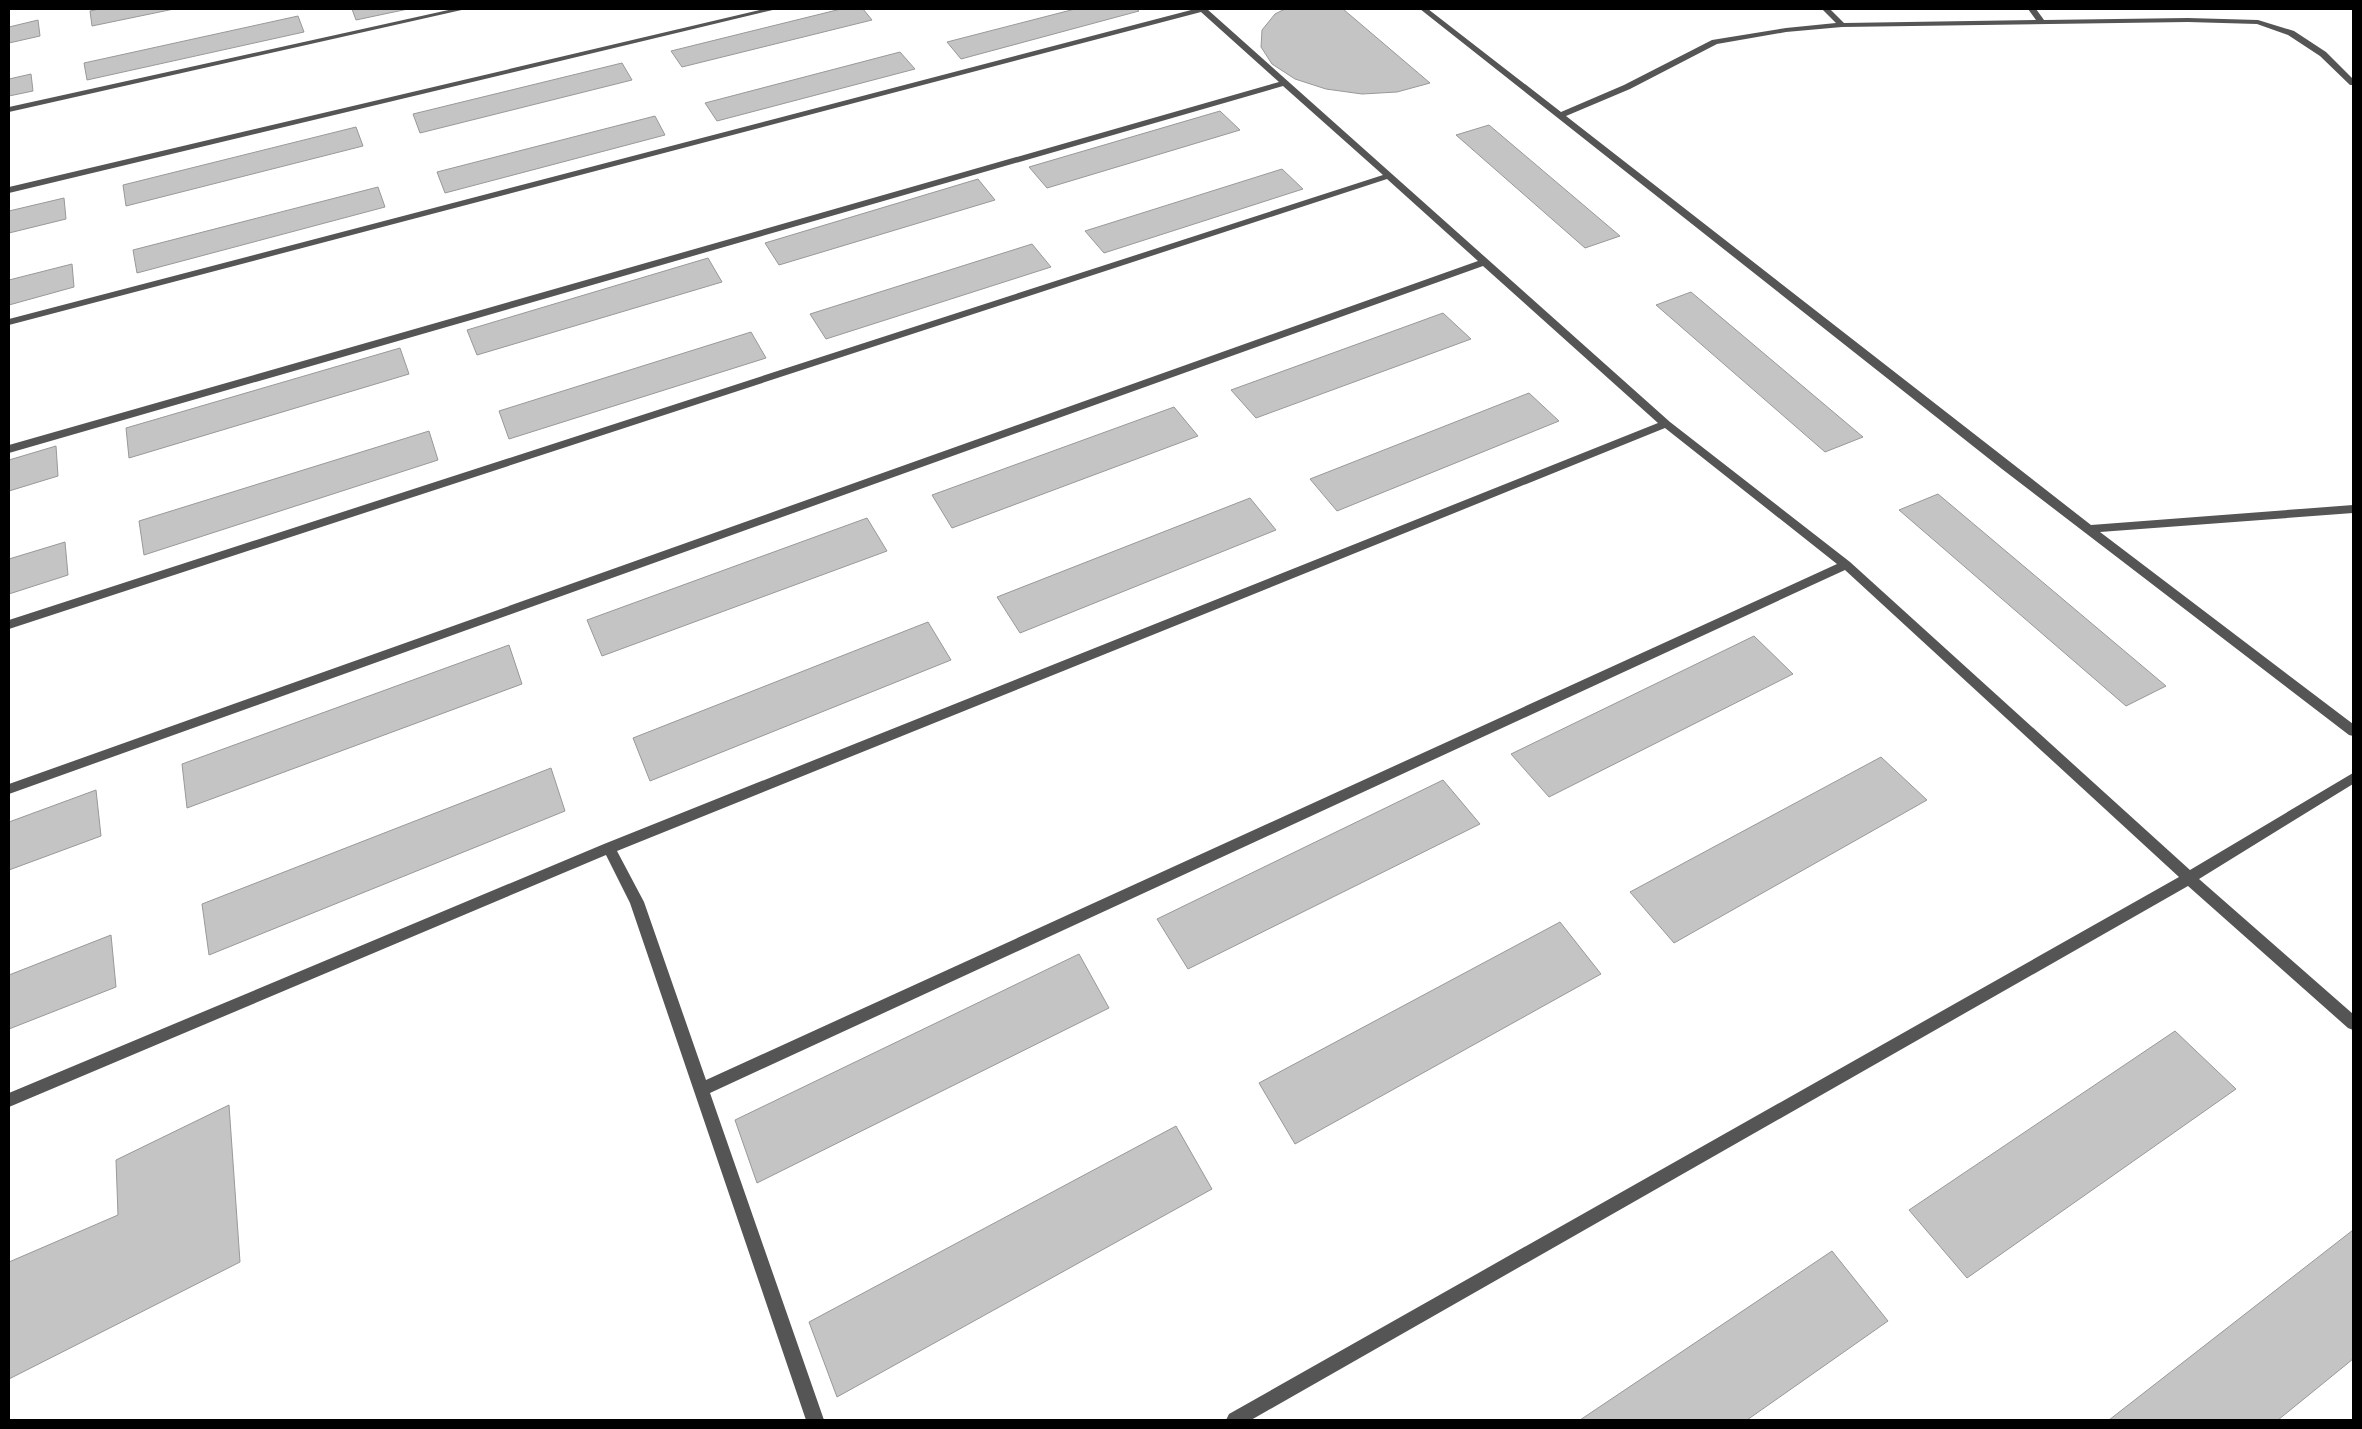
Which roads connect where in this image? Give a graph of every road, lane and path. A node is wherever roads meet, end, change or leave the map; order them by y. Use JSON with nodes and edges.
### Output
{"nodes":[{"id":1,"x":462,"y":9,"type":"edge"},
{"id":2,"x":773,"y":9,"type":"edge"},
{"id":3,"x":1203,"y":9,"type":"edge"},
{"id":4,"x":1424,"y":9,"type":"edge"},
{"id":5,"x":1826,"y":9,"type":"edge"},
{"id":6,"x":2032,"y":9,"type":"edge"},
{"id":7,"x":2179,"y":9,"type":"edge"},
{"id":8,"x":2188,"y":20,"type":"junction"},
{"id":9,"x":2042,"y":22,"type":"junction"},
{"id":10,"x":1842,"y":25,"type":"junction"},
{"id":11,"x":1285,"y":83,"type":"junction"},
{"id":12,"x":2353,"y":83,"type":"edge"},
{"id":13,"x":9,"y":110,"type":"edge"},
{"id":14,"x":1560,"y":116,"type":"junction"},
{"id":15,"x":1389,"y":176,"type":"junction"},
{"id":16,"x":9,"y":190,"type":"edge"},
{"id":17,"x":1485,"y":262,"type":"junction"},
{"id":18,"x":9,"y":322,"type":"edge"},
{"id":19,"x":1666,"y":424,"type":"junction"},
{"id":20,"x":9,"y":449,"type":"edge"},
{"id":21,"x":2353,"y":509,"type":"edge"},
{"id":22,"x":2088,"y":529,"type":"junction"},
{"id":23,"x":1846,"y":565,"type":"junction"},
{"id":24,"x":9,"y":624,"type":"edge"},
{"id":25,"x":2353,"y":731,"type":"edge"},
{"id":26,"x":2353,"y":778,"type":"edge"},
{"id":27,"x":9,"y":789,"type":"edge"},
{"id":28,"x":609,"y":848,"type":"junction"},
{"id":29,"x":2189,"y":878,"type":"junction"},
{"id":30,"x":2353,"y":1023,"type":"edge"},
{"id":31,"x":703,"y":1088,"type":"junction"},
{"id":32,"x":9,"y":1100,"type":"edge"},
{"id":33,"x":815,"y":1420,"type":"edge"},
{"id":34,"x":1235,"y":1420,"type":"edge"}],
"edges":[{"from":1,"to":13,"type":"street"},
{"from":2,"to":16,"type":"street"},
{"from":3,"to":11,"type":"street"},
{"from":3,"to":18,"type":"street"},
{"from":4,"to":14,"type":"street"},
{"from":5,"to":10,"type":"street"},
{"from":6,"to":9,"type":"street"},
{"from":7,"to":8,"type":"street"},
{"from":8,"to":9,"type":"street"},
{"from":8,"to":12,"type":"street"},
{"from":9,"to":10,"type":"street"},
{"from":10,"to":14,"type":"street"},
{"from":11,"to":15,"type":"street"},
{"from":11,"to":20,"type":"street"},
{"from":14,"to":22,"type":"street"},
{"from":15,"to":17,"type":"street"},
{"from":15,"to":24,"type":"street"},
{"from":17,"to":19,"type":"street"},
{"from":17,"to":27,"type":"street"},
{"from":19,"to":23,"type":"street"},
{"from":19,"to":28,"type":"street"},
{"from":21,"to":22,"type":"street"},
{"from":22,"to":25,"type":"street"},
{"from":23,"to":29,"type":"street"},
{"from":23,"to":31,"type":"street"},
{"from":26,"to":29,"type":"street"},
{"from":28,"to":31,"type":"street"},
{"from":28,"to":32,"type":"street"},
{"from":29,"to":30,"type":"street"},
{"from":29,"to":34,"type":"street"},
{"from":31,"to":33,"type":"street"}]}
